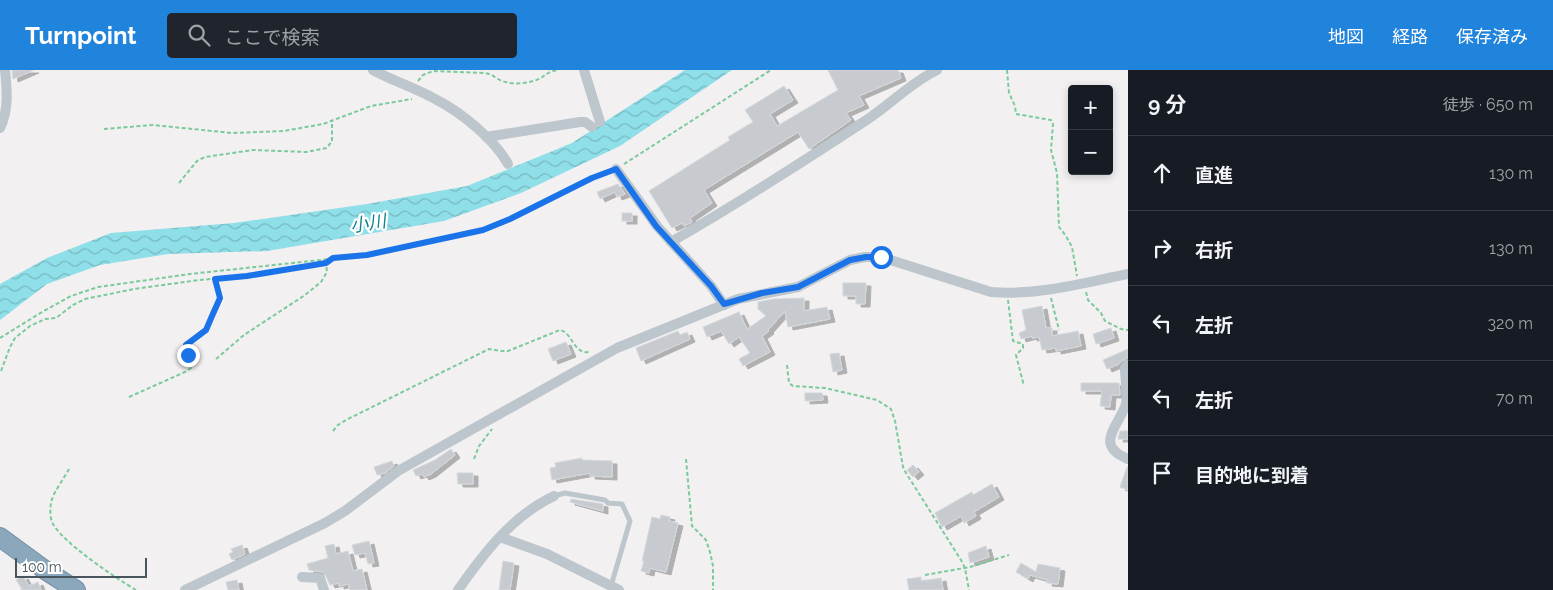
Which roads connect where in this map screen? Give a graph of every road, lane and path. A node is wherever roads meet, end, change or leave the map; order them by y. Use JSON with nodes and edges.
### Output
{"nodes":[{"id":1,"x":5,"y":70,"type":"edge"},
{"id":2,"x":373,"y":70,"type":"edge"},
{"id":3,"x":558,"y":70,"type":"edge"},
{"id":4,"x":584,"y":70,"type":"edge"},
{"id":5,"x":772,"y":70,"type":"edge"},
{"id":6,"x":937,"y":70,"type":"edge"},
{"id":7,"x":1007,"y":70,"type":"edge"},
{"id":8,"x":416,"y":91,"type":"junction"},
{"id":9,"x":332,"y":120,"type":"junction"},
{"id":10,"x":0,"y":128,"type":"edge"},
{"id":11,"x":104,"y":129,"type":"dead end"},
{"id":12,"x":486,"y":137,"type":"junction"},
{"id":13,"x":508,"y":164,"type":"dead end"},
{"id":14,"x":616,"y":169,"type":"junction"},
{"id":15,"x":179,"y":183,"type":"dead end"},
{"id":16,"x":671,"y":242,"type":"junction"},
{"id":17,"x":333,"y":258,"type":"junction"},
{"id":18,"x":326,"y":263,"type":"junction"},
{"id":19,"x":1128,"y":274,"type":"edge"},
{"id":20,"x":215,"y":279,"type":"junction"},
{"id":21,"x":1081,"y":283,"type":"junction"},
{"id":22,"x":1048,"y":289,"type":"junction"},
{"id":23,"x":1007,"y":293,"type":"junction"},
{"id":24,"x":724,"y":304,"type":"junction"},
{"id":25,"x":1059,"y":330,"type":"dead end"},
{"id":26,"x":1128,"y":330,"type":"edge"},
{"id":27,"x":0,"y":338,"type":"edge"},
{"id":28,"x":590,"y":352,"type":"dead end"},
{"id":29,"x":216,"y":359,"type":"dead end"},
{"id":30,"x":1128,"y":364,"type":"edge"},
{"id":31,"x":787,"y":365,"type":"dead end"},
{"id":32,"x":1,"y":371,"type":"edge"},
{"id":33,"x":1024,"y":386,"type":"dead end"},
{"id":34,"x":129,"y":397,"type":"dead end"},
{"id":35,"x":497,"y":415,"type":"junction"},
{"id":36,"x":333,"y":431,"type":"dead end"},
{"id":37,"x":474,"y":459,"type":"dead end"},
{"id":38,"x":686,"y":459,"type":"dead end"},
{"id":39,"x":1128,"y":459,"type":"edge"},
{"id":40,"x":69,"y":469,"type":"dead end"},
{"id":41,"x":554,"y":496,"type":"joint"},
{"id":42,"x":0,"y":537,"type":"edge"},
{"id":43,"x":500,"y":537,"type":"junction"},
{"id":44,"x":1009,"y":555,"type":"dead end"},
{"id":45,"x":965,"y":568,"type":"junction"},
{"id":46,"x":925,"y":575,"type":"dead end"},
{"id":47,"x":302,"y":577,"type":"dead end"},
{"id":48,"x":71,"y":588,"type":"edge"},
{"id":49,"x":460,"y":588,"type":"edge"},
{"id":50,"x":615,"y":588,"type":"edge"},
{"id":51,"x":136,"y":590,"type":"edge"},
{"id":52,"x":185,"y":590,"type":"edge"},
{"id":53,"x":324,"y":590,"type":"edge"},
{"id":54,"x":450,"y":590,"type":"edge"},
{"id":55,"x":713,"y":590,"type":"edge"},
{"id":56,"x":969,"y":590,"type":"edge"}],
"edges":[{"from":1,"to":10,"type":"street"},
{"from":2,"to":8,"type":"street"},
{"from":3,"to":8,"type":"path"},
{"from":4,"to":12,"type":"street"},
{"from":5,"to":14,"type":"path"},
{"from":6,"to":16,"type":"street"},
{"from":7,"to":21,"type":"path"},
{"from":8,"to":9,"type":"path"},
{"from":8,"to":12,"type":"street"},
{"from":9,"to":11,"type":"path"},
{"from":9,"to":15,"type":"path"},
{"from":12,"to":13,"type":"street"},
{"from":14,"to":16,"type":"street"},
{"from":14,"to":17,"type":"path"},
{"from":16,"to":24,"type":"street"},
{"from":17,"to":18,"type":"path"},
{"from":17,"to":27,"type":"path"},
{"from":18,"to":20,"type":"path"},
{"from":18,"to":29,"type":"path"},
{"from":19,"to":21,"type":"street"},
{"from":20,"to":32,"type":"path"},
{"from":20,"to":34,"type":"path"},
{"from":21,"to":22,"type":"street"},
{"from":21,"to":26,"type":"path"},
{"from":22,"to":23,"type":"street"},
{"from":22,"to":25,"type":"path"},
{"from":23,"to":24,"type":"street"},
{"from":23,"to":33,"type":"path"},
{"from":24,"to":35,"type":"street"},
{"from":28,"to":36,"type":"path"},
{"from":30,"to":39,"type":"street"},
{"from":31,"to":45,"type":"path"},
{"from":35,"to":37,"type":"path"},
{"from":35,"to":52,"type":"street"},
{"from":38,"to":55,"type":"path"},
{"from":40,"to":51,"type":"path"},
{"from":41,"to":43,"type":"street"},
{"from":41,"to":50,"type":"lane"},
{"from":42,"to":48,"type":"highway"},
{"from":43,"to":49,"type":"street"},
{"from":43,"to":50,"type":"street"},
{"from":44,"to":45,"type":"path"},
{"from":45,"to":46,"type":"path"},
{"from":45,"to":56,"type":"path"},
{"from":47,"to":53,"type":"street"},
{"from":49,"to":54,"type":"street"}]}
